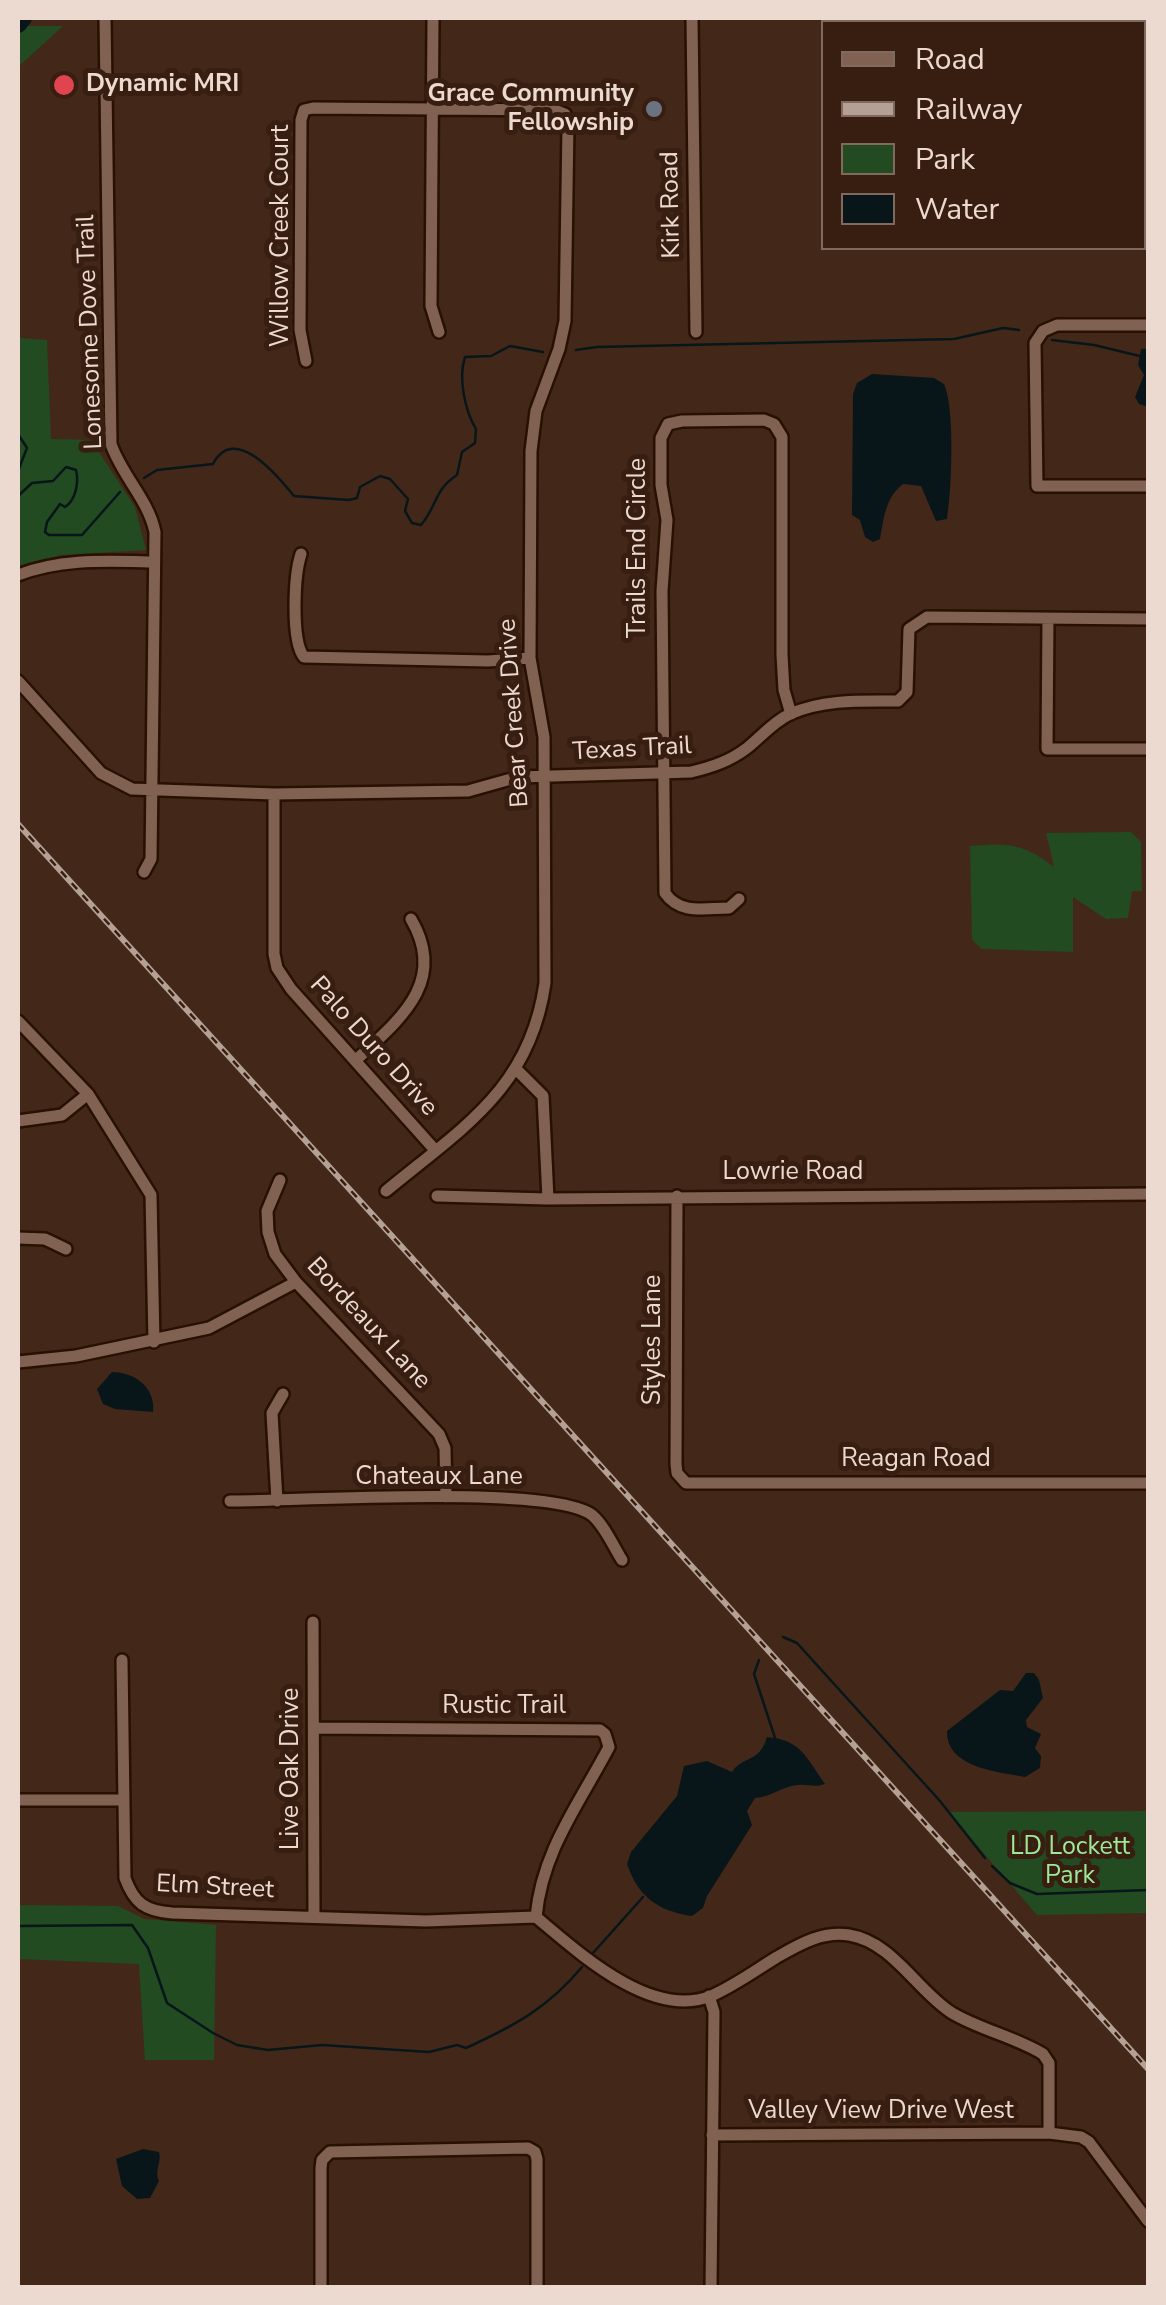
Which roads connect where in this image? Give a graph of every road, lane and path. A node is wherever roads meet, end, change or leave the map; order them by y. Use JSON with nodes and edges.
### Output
{"nodes":[{"id":1,"x":106,"y":18,"type":"edge"},
{"id":2,"x":433,"y":18,"type":"edge"},
{"id":3,"x":692,"y":18,"type":"edge"},
{"id":4,"x":432,"y":109,"type":"junction"},
{"id":5,"x":1148,"y":325,"type":"edge"},
{"id":6,"x":439,"y":332,"type":"dead end"},
{"id":7,"x":696,"y":332,"type":"dead end"},
{"id":8,"x":306,"y":361,"type":"dead end"},
{"id":9,"x":1148,"y":486,"type":"edge"},
{"id":10,"x":300,"y":554,"type":"dead end"},
{"id":11,"x":154,"y":562,"type":"junction"},
{"id":12,"x":18,"y":575,"type":"edge"},
{"id":13,"x":1048,"y":619,"type":"junction"},
{"id":14,"x":1148,"y":619,"type":"edge"},
{"id":15,"x":530,"y":658,"type":"junction"},
{"id":16,"x":18,"y":681,"type":"edge"},
{"id":17,"x":791,"y":714,"type":"junction"},
{"id":18,"x":1148,"y":750,"type":"edge"},
{"id":19,"x":664,"y":774,"type":"junction"},
{"id":20,"x":544,"y":776,"type":"junction"},
{"id":21,"x":152,"y":788,"type":"junction"},
{"id":22,"x":274,"y":794,"type":"junction"},
{"id":23,"x":144,"y":872,"type":"dead end"},
{"id":24,"x":739,"y":899,"type":"dead end"},
{"id":25,"x":411,"y":919,"type":"dead end"},
{"id":26,"x":18,"y":1021,"type":"edge"},
{"id":27,"x":356,"y":1060,"type":"junction"},
{"id":28,"x":517,"y":1070,"type":"junction"},
{"id":29,"x":88,"y":1094,"type":"junction"},
{"id":30,"x":18,"y":1122,"type":"edge"},
{"id":31,"x":436,"y":1150,"type":"junction"},
{"id":32,"x":280,"y":1180,"type":"dead end"},
{"id":33,"x":386,"y":1191,"type":"dead end"},
{"id":34,"x":1148,"y":1194,"type":"edge"},
{"id":35,"x":437,"y":1196,"type":"dead end"},
{"id":36,"x":677,"y":1196,"type":"junction"},
{"id":37,"x":548,"y":1199,"type":"junction"},
{"id":38,"x":18,"y":1238,"type":"edge"},
{"id":39,"x":66,"y":1249,"type":"dead end"},
{"id":40,"x":296,"y":1282,"type":"junction"},
{"id":41,"x":154,"y":1342,"type":"junction"},
{"id":42,"x":18,"y":1362,"type":"edge"},
{"id":43,"x":283,"y":1394,"type":"dead end"},
{"id":44,"x":684,"y":1481,"type":"joint"},
{"id":45,"x":1148,"y":1483,"type":"edge"},
{"id":46,"x":446,"y":1497,"type":"junction"},
{"id":47,"x":278,"y":1501,"type":"junction"},
{"id":48,"x":230,"y":1502,"type":"dead end"},
{"id":49,"x":622,"y":1560,"type":"dead end"},
{"id":50,"x":314,"y":1622,"type":"dead end"},
{"id":51,"x":122,"y":1660,"type":"dead end"},
{"id":52,"x":314,"y":1728,"type":"junction"},
{"id":53,"x":18,"y":1800,"type":"edge"},
{"id":54,"x":123,"y":1800,"type":"junction"},
{"id":55,"x":314,"y":1916,"type":"junction"},
{"id":56,"x":536,"y":1918,"type":"junction"},
{"id":57,"x":709,"y":1996,"type":"junction"},
{"id":58,"x":1050,"y":2133,"type":"junction"},
{"id":59,"x":712,"y":2135,"type":"junction"},
{"id":60,"x":1148,"y":2221,"type":"edge"},
{"id":61,"x":321,"y":2288,"type":"edge"},
{"id":62,"x":537,"y":2288,"type":"edge"},
{"id":63,"x":712,"y":2288,"type":"edge"}],
"edges":[{"from":1,"to":11,"type":"street","name":"Lonesome Dove Trail"},
{"from":2,"to":4,"type":"street"},
{"from":3,"to":7,"type":"street","name":"Kirk Road"},
{"from":4,"to":6,"type":"street"},
{"from":4,"to":8,"type":"street","name":"Willow Creek Court"},
{"from":4,"to":15,"type":"street","name":"Bear Creek Drive"},
{"from":5,"to":9,"type":"street"},
{"from":10,"to":15,"type":"street"},
{"from":11,"to":12,"type":"street"},
{"from":11,"to":21,"type":"street","name":"Lonesome Dove Trail"},
{"from":13,"to":14,"type":"street","name":"Texas Trail"},
{"from":13,"to":17,"type":"street","name":"Texas Trail"},
{"from":13,"to":18,"type":"street"},
{"from":15,"to":20,"type":"street","name":"Bear Creek Drive"},
{"from":16,"to":21,"type":"street","name":"Texas Trail"},
{"from":17,"to":19,"type":"street","name":"Texas Trail"},
{"from":17,"to":19,"type":"street","name":"Trails End Circle"},
{"from":19,"to":20,"type":"street","name":"Texas Trail"},
{"from":19,"to":24,"type":"street"},
{"from":20,"to":22,"type":"street","name":"Texas Trail"},
{"from":20,"to":28,"type":"street","name":"Bear Creek Drive"},
{"from":21,"to":22,"type":"street","name":"Texas Trail"},
{"from":21,"to":23,"type":"street","name":"Lonesome Dove Trail"},
{"from":22,"to":27,"type":"street","name":"Palo Duro Drive"},
{"from":25,"to":27,"type":"street"},
{"from":26,"to":29,"type":"street"},
{"from":27,"to":31,"type":"street","name":"Palo Duro Drive"},
{"from":28,"to":31,"type":"street","name":"Bear Creek Drive"},
{"from":28,"to":37,"type":"street"},
{"from":29,"to":30,"type":"street"},
{"from":29,"to":41,"type":"street"},
{"from":31,"to":33,"type":"street","name":"Bear Creek Drive"},
{"from":32,"to":40,"type":"street","name":"Bordeaux Lane"},
{"from":34,"to":36,"type":"street","name":"Lowrie Road"},
{"from":35,"to":37,"type":"street","name":"Lowrie Road"},
{"from":36,"to":37,"type":"street","name":"Lowrie Road"},
{"from":36,"to":44,"type":"street","name":"Styles Lane"},
{"from":38,"to":39,"type":"street"},
{"from":40,"to":41,"type":"street"},
{"from":40,"to":46,"type":"street","name":"Bordeaux Lane"},
{"from":41,"to":42,"type":"street"},
{"from":43,"to":47,"type":"street"},
{"from":44,"to":45,"type":"street","name":"Reagan Road"},
{"from":46,"to":47,"type":"street","name":"Chateaux Lane"},
{"from":46,"to":49,"type":"street","name":"Chateaux Lane"},
{"from":47,"to":48,"type":"street","name":"Chateaux Lane"},
{"from":50,"to":52,"type":"street","name":"Live Oak Drive"},
{"from":51,"to":54,"type":"street","name":"Elm Street"},
{"from":52,"to":55,"type":"street","name":"Live Oak Drive"},
{"from":52,"to":56,"type":"street","name":"Rustic Trail"},
{"from":53,"to":54,"type":"street"},
{"from":54,"to":55,"type":"street","name":"Elm Street"},
{"from":55,"to":56,"type":"street","name":"Elm Street"},
{"from":56,"to":57,"type":"street"},
{"from":57,"to":58,"type":"street"},
{"from":57,"to":59,"type":"street"},
{"from":58,"to":59,"type":"street","name":"Valley View Drive West"},
{"from":58,"to":60,"type":"street"},
{"from":59,"to":63,"type":"street"},
{"from":61,"to":62,"type":"street"}]}
